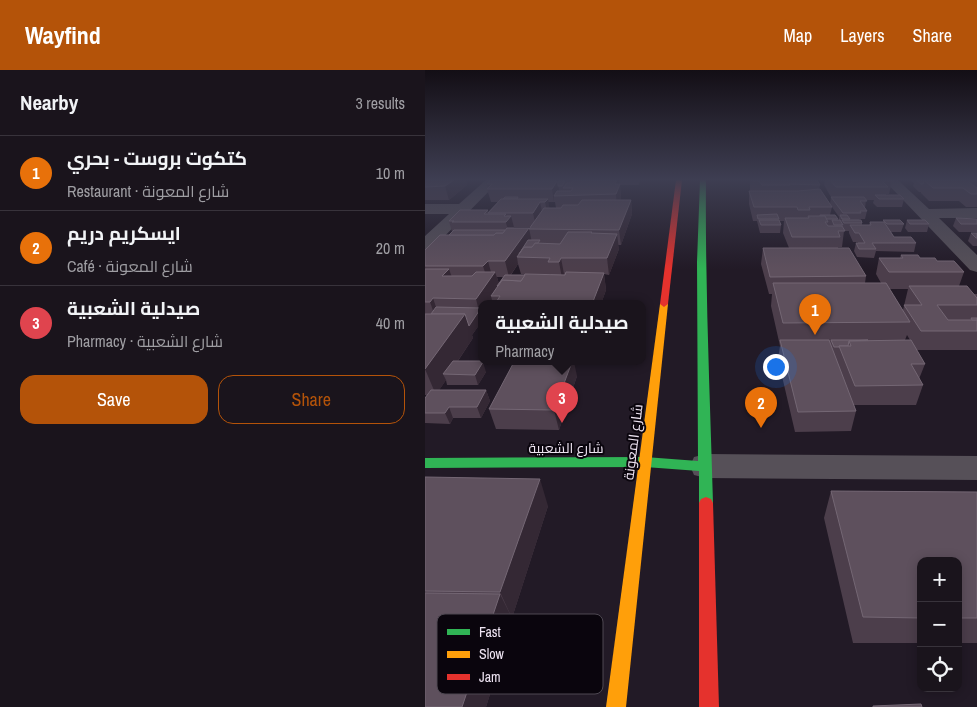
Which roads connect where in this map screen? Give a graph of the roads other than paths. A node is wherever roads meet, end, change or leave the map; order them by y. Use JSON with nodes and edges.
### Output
{"nodes":[{"id":1,"x":462,"y":210,"type":"edge"},
{"id":2,"x":675,"y":210,"type":"edge"},
{"id":3,"x":702,"y":210,"type":"edge"},
{"id":4,"x":921,"y":210,"type":"edge"},
{"id":5,"x":977,"y":213,"type":"edge"},
{"id":6,"x":925,"y":214,"type":"junction"},
{"id":7,"x":425,"y":246,"type":"edge"},
{"id":8,"x":977,"y":266,"type":"edge"},
{"id":9,"x":645,"y":462,"type":"junction"},
{"id":10,"x":425,"y":463,"type":"edge"},
{"id":11,"x":706,"y":466,"type":"junction"},
{"id":12,"x":977,"y":468,"type":"edge"},
{"id":13,"x":616,"y":707,"type":"edge"},
{"id":14,"x":709,"y":707,"type":"edge"}],
"edges":[{"from":1,"to":7,"type":"street"},
{"from":2,"to":9,"type":"main road","name":"شارع المعونة"},
{"from":3,"to":11,"type":"main road"},
{"from":4,"to":6,"type":"street"},
{"from":5,"to":6,"type":"street"},
{"from":6,"to":8,"type":"street"},
{"from":9,"to":10,"type":"main road","name":"شارع الشعبية"},
{"from":9,"to":11,"type":"main road","name":"شارع الشعبية"},
{"from":9,"to":13,"type":"main road","name":"شارع المعونة"},
{"from":11,"to":12,"type":"street"},
{"from":11,"to":14,"type":"main road"}]}
